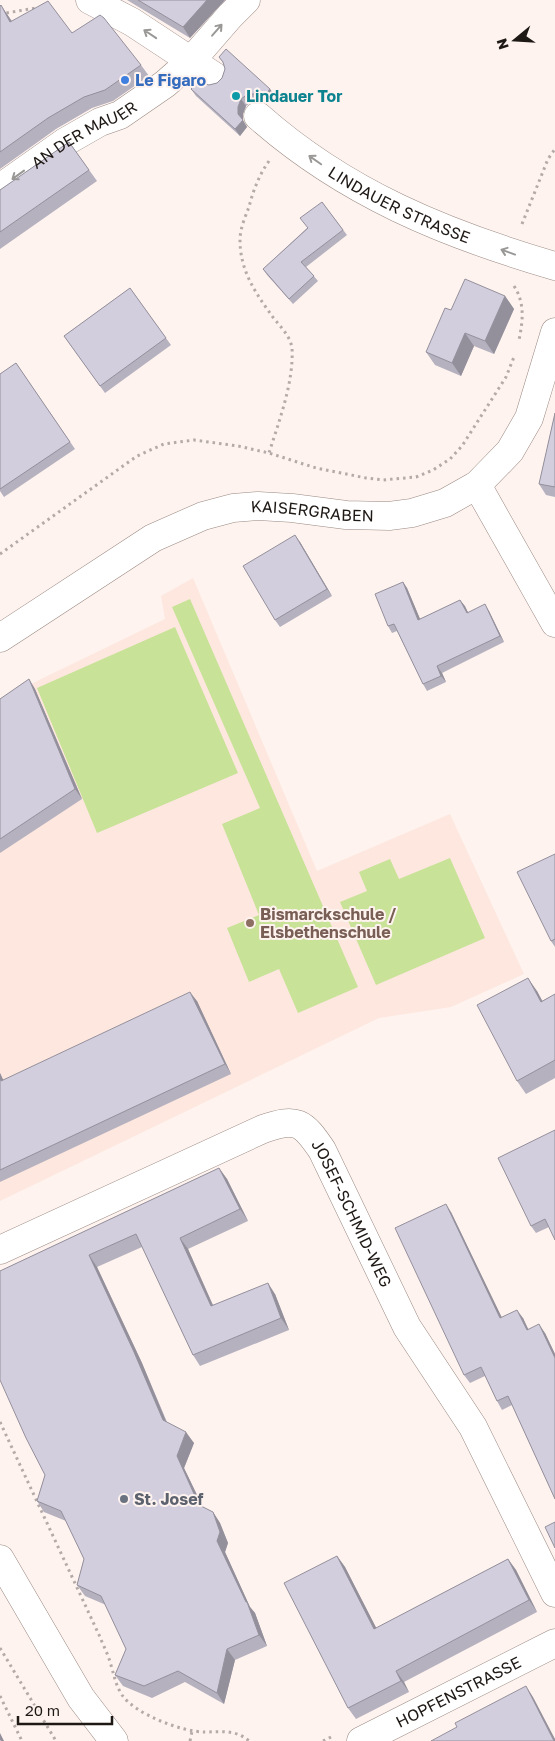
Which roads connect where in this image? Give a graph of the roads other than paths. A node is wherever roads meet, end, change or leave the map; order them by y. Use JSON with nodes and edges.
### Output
{"nodes":[{"id":1,"x":90,"y":0,"type":"edge"},
{"id":2,"x":246,"y":0,"type":"edge"},
{"id":3,"x":190,"y":62,"type":"junction"},
{"id":4,"x":214,"y":76,"type":"dead end"},
{"id":5,"x":258,"y":116,"type":"dead end"},
{"id":6,"x":0,"y":188,"type":"edge"},
{"id":7,"x":555,"y":266,"type":"edge"},
{"id":8,"x":555,"y":332,"type":"edge"},
{"id":9,"x":477,"y":484,"type":"junction"},
{"id":10,"x":555,"y":623,"type":"edge"},
{"id":11,"x":0,"y":638,"type":"edge"},
{"id":12,"x":0,"y":1250,"type":"edge"},
{"id":13,"x":0,"y":1558,"type":"edge"},
{"id":14,"x":555,"y":1593,"type":"edge"},
{"id":15,"x":555,"y":1643,"type":"edge"},
{"id":16,"x":114,"y":1741,"type":"edge"},
{"id":17,"x":361,"y":1741,"type":"edge"}],
"edges":[{"from":3,"to":1,"type":"street","one_way":true},
{"from":3,"to":2,"type":"street","name":"AN DER MAUER","one_way":true},
{"from":3,"to":4,"type":"street"},
{"from":3,"to":6,"type":"street","name":"AN DER MAUER","one_way":true},
{"from":7,"to":5,"type":"street","name":"LINDAUER STRASSE","one_way":true},
{"from":8,"to":9,"type":"street","name":"KAISERGRABEN"},
{"from":9,"to":10,"type":"street"},
{"from":9,"to":11,"type":"street","name":"KAISERGRABEN"},
{"from":12,"to":14,"type":"street","name":"JOSEF-SCHMID-WEG"},
{"from":13,"to":16,"type":"street"},
{"from":15,"to":17,"type":"street","name":"HOPFENSTRASSE"}]}
